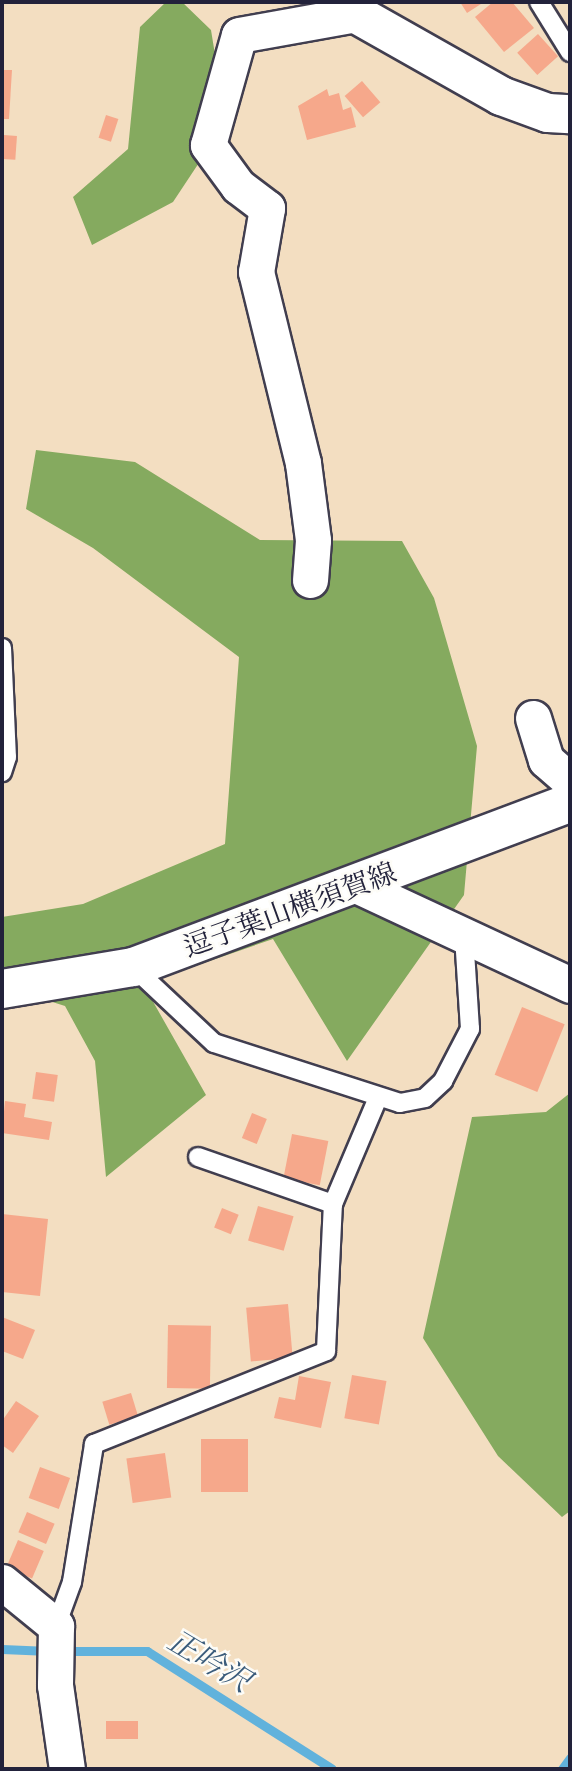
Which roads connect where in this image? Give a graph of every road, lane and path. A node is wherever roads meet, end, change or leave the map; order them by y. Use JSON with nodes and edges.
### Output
{"nodes":[{"id":1,"x":538,"y":2,"type":"edge"},
{"id":2,"x":346,"y":8,"type":"edge"},
{"id":3,"x":570,"y":51,"type":"edge"},
{"id":4,"x":570,"y":114,"type":"edge"},
{"id":5,"x":310,"y":580,"type":"dead end"},
{"id":6,"x":2,"y":648,"type":"edge"},
{"id":7,"x":533,"y":718,"type":"dead end"},
{"id":8,"x":2,"y":772,"type":"edge"},
{"id":9,"x":570,"y":781,"type":"edge"},
{"id":10,"x":570,"y":803,"type":"edge"},
{"id":11,"x":358,"y":886,"type":"junction"},
{"id":12,"x":464,"y":936,"type":"junction"},
{"id":13,"x":133,"y":967,"type":"junction"},
{"id":14,"x":570,"y":985,"type":"edge"},
{"id":15,"x":2,"y":989,"type":"edge"},
{"id":16,"x":377,"y":1100,"type":"junction"},
{"id":17,"x":198,"y":1157,"type":"dead end"},
{"id":18,"x":333,"y":1204,"type":"junction"},
{"id":19,"x":2,"y":1582,"type":"edge"},
{"id":20,"x":57,"y":1626,"type":"junction"},
{"id":21,"x":67,"y":1769,"type":"edge"}],
"edges":[{"from":1,"to":3,"type":"lane"},
{"from":2,"to":4,"type":"main road"},
{"from":2,"to":5,"type":"street"},
{"from":6,"to":8,"type":"lane"},
{"from":7,"to":9,"type":"street"},
{"from":10,"to":11,"type":"main road","name":"逗子葉山横須賀線"},
{"from":11,"to":12,"type":"street"},
{"from":11,"to":13,"type":"main road","name":"逗子葉山横須賀線"},
{"from":12,"to":14,"type":"street"},
{"from":12,"to":16,"type":"lane"},
{"from":13,"to":15,"type":"main road","name":"逗子葉山横須賀線"},
{"from":13,"to":16,"type":"lane"},
{"from":16,"to":18,"type":"lane"},
{"from":17,"to":18,"type":"lane"},
{"from":18,"to":20,"type":"lane"},
{"from":19,"to":20,"type":"street"},
{"from":20,"to":21,"type":"street"}]}
